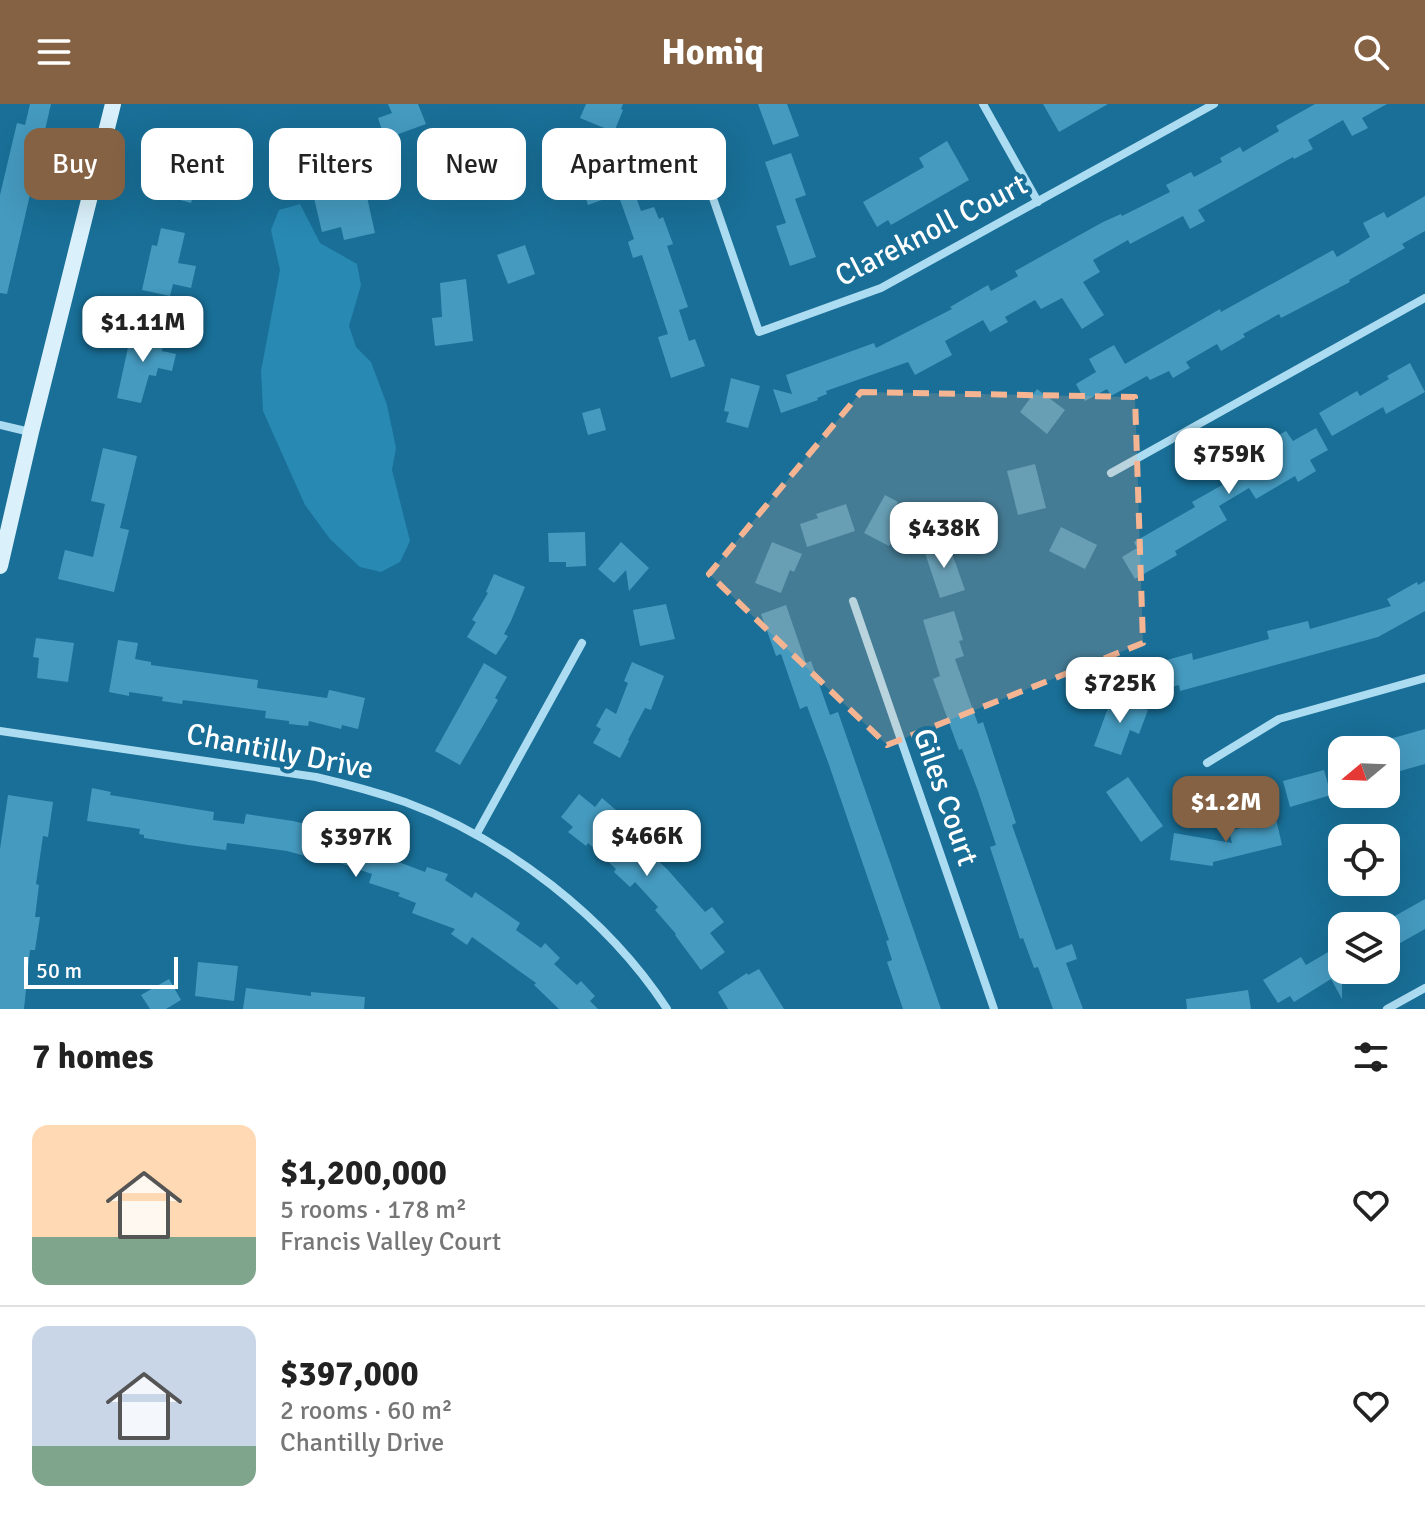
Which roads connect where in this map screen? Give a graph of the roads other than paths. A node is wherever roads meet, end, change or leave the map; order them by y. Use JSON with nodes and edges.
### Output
{"nodes":[{"id":1,"x":113,"y":104,"type":"edge"},
{"id":2,"x":983,"y":104,"type":"edge"},
{"id":3,"x":1214,"y":104,"type":"edge"},
{"id":4,"x":714,"y":200,"type":"edge"},
{"id":5,"x":1038,"y":202,"type":"junction"},
{"id":6,"x":1425,"y":298,"type":"edge"},
{"id":7,"x":0,"y":425,"type":"edge"},
{"id":8,"x":31,"y":432,"type":"junction"},
{"id":9,"x":1111,"y":473,"type":"dead end"},
{"id":10,"x":0,"y":566,"type":"edge"},
{"id":11,"x":853,"y":601,"type":"dead end"},
{"id":12,"x":582,"y":643,"type":"dead end"},
{"id":13,"x":1425,"y":678,"type":"edge"},
{"id":14,"x":0,"y":731,"type":"edge"},
{"id":15,"x":1207,"y":763,"type":"dead end"},
{"id":16,"x":476,"y":835,"type":"junction"},
{"id":17,"x":1425,"y":988,"type":"edge"},
{"id":18,"x":667,"y":1009,"type":"edge"},
{"id":19,"x":994,"y":1009,"type":"edge"},
{"id":20,"x":1387,"y":1009,"type":"edge"}],
"edges":[{"from":1,"to":8,"type":"street"},
{"from":2,"to":5,"type":"street"},
{"from":3,"to":5,"type":"street","name":"Clareknoll Court"},
{"from":4,"to":5,"type":"street","name":"Clareknoll Court"},
{"from":6,"to":9,"type":"street"},
{"from":7,"to":8,"type":"street"},
{"from":8,"to":10,"type":"street"},
{"from":11,"to":19,"type":"street","name":"Giles Court"},
{"from":12,"to":16,"type":"street"},
{"from":13,"to":15,"type":"street"},
{"from":14,"to":16,"type":"street","name":"Chantilly Drive"},
{"from":16,"to":18,"type":"street","name":"Chantilly Drive"},
{"from":17,"to":20,"type":"street"}]}
